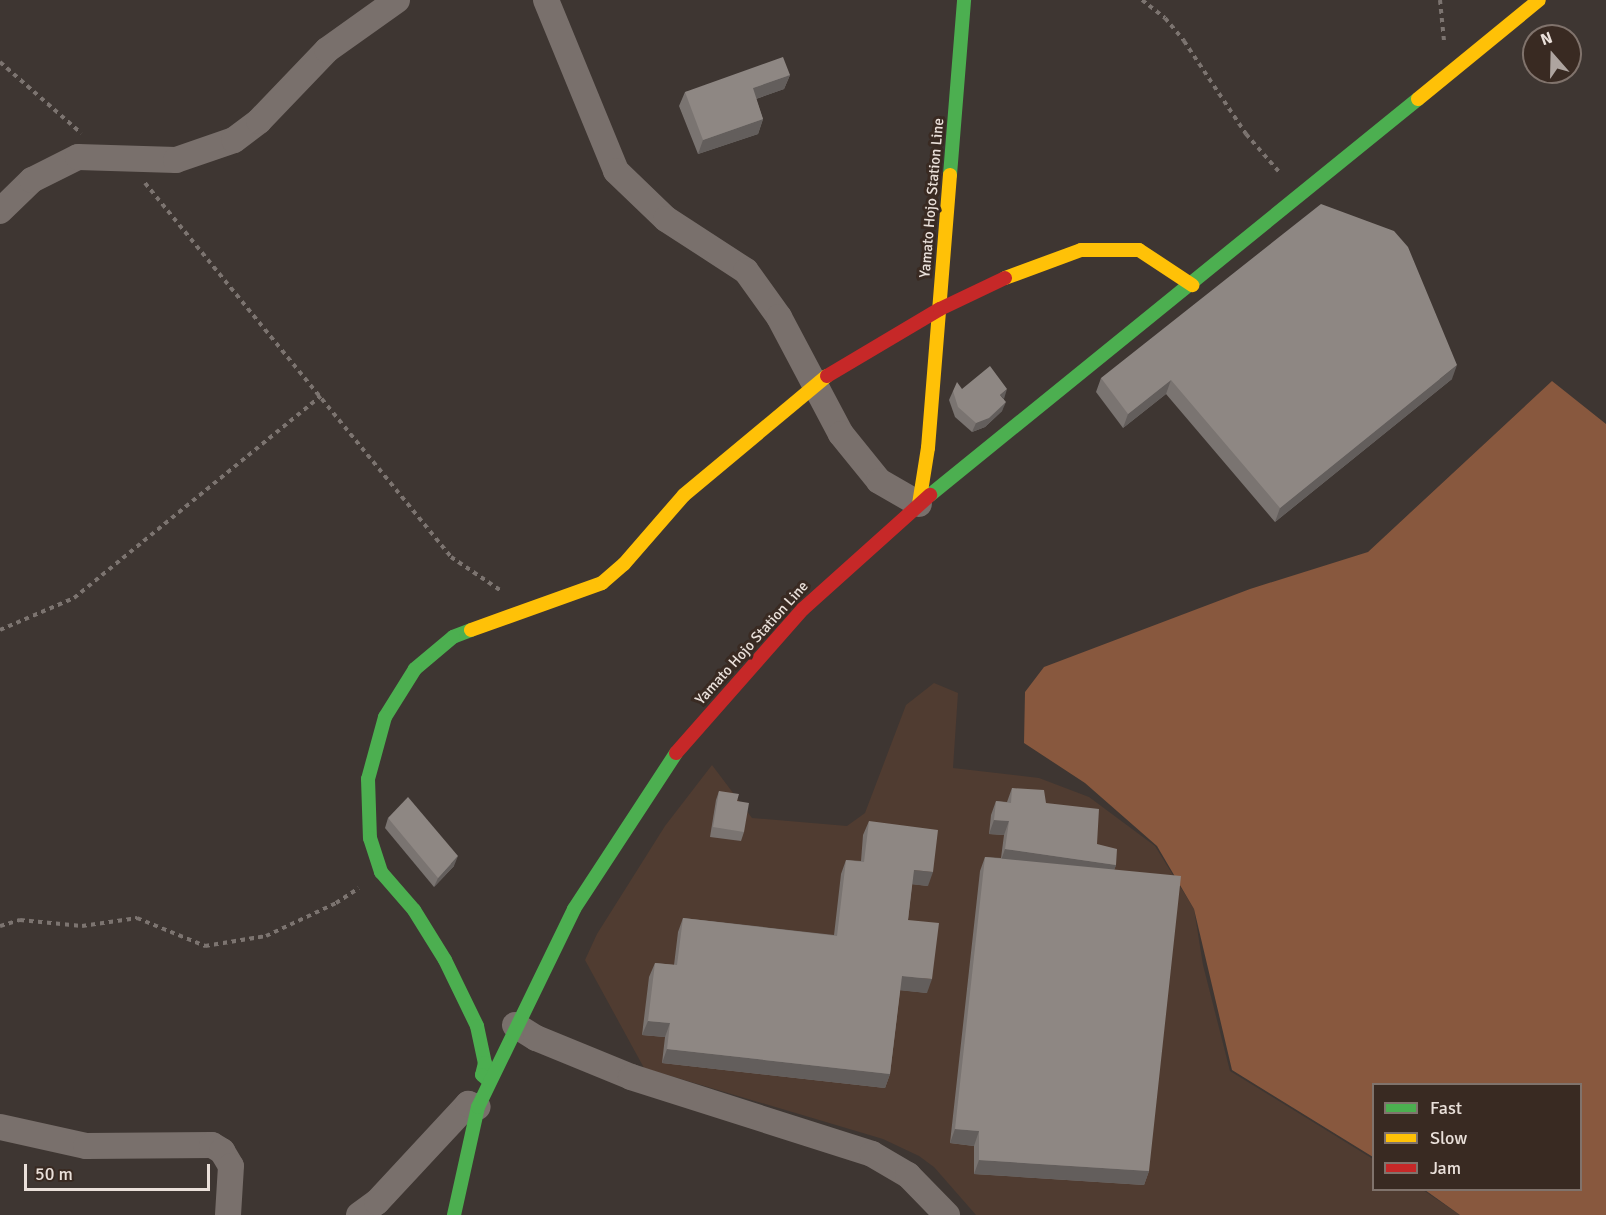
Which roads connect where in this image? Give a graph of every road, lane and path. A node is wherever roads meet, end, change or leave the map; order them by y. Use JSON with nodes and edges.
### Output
{"nodes":[{"id":1,"x":546,"y":0,"type":"edge"},
{"id":2,"x":964,"y":0,"type":"edge"},
{"id":3,"x":1142,"y":0,"type":"edge"},
{"id":4,"x":1440,"y":0,"type":"edge"},
{"id":5,"x":1539,"y":0,"type":"edge"},
{"id":6,"x":384,"y":4,"type":"edge"},
{"id":7,"x":0,"y":62,"type":"edge"},
{"id":8,"x":1454,"y":70,"type":"junction"},
{"id":9,"x":108,"y":156,"type":"junction"},
{"id":10,"x":1301,"y":196,"type":"junction"},
{"id":11,"x":0,"y":211,"type":"edge"},
{"id":12,"x":1192,"y":285,"type":"junction"},
{"id":13,"x":940,"y":309,"type":"junction"},
{"id":14,"x":812,"y":385,"type":"junction"},
{"id":15,"x":321,"y":396,"type":"junction"},
{"id":16,"x":919,"y":504,"type":"junction"},
{"id":17,"x":531,"y":610,"type":"junction"},
{"id":18,"x":0,"y":630,"type":"edge"},
{"id":19,"x":381,"y":872,"type":"junction"},
{"id":20,"x":0,"y":927,"type":"edge"},
{"id":21,"x":515,"y":1025,"type":"junction"},
{"id":22,"x":488,"y":1080,"type":"junction"},
{"id":23,"x":478,"y":1107,"type":"junction"},
{"id":24,"x":0,"y":1127,"type":"edge"},
{"id":25,"x":228,"y":1215,"type":"edge"},
{"id":26,"x":359,"y":1215,"type":"edge"},
{"id":27,"x":454,"y":1215,"type":"edge"},
{"id":28,"x":947,"y":1215,"type":"edge"}],
"edges":[{"from":1,"to":14,"type":"street"},
{"from":2,"to":13,"type":"street","name":"Yamato Hojo Station Line"},
{"from":3,"to":10,"type":"path"},
{"from":4,"to":8,"type":"path"},
{"from":5,"to":8,"type":"street"},
{"from":6,"to":9,"type":"street"},
{"from":7,"to":9,"type":"path"},
{"from":8,"to":10,"type":"street"},
{"from":9,"to":11,"type":"street"},
{"from":9,"to":15,"type":"path"},
{"from":10,"to":12,"type":"street"},
{"from":12,"to":13,"type":"street"},
{"from":12,"to":16,"type":"street"},
{"from":13,"to":14,"type":"street"},
{"from":13,"to":16,"type":"street","name":"Yamato Hojo Station Line"},
{"from":14,"to":16,"type":"street"},
{"from":14,"to":17,"type":"street"},
{"from":15,"to":17,"type":"path"},
{"from":15,"to":18,"type":"path"},
{"from":16,"to":21,"type":"street","name":"Yamato Hojo Station Line"},
{"from":17,"to":19,"type":"street"},
{"from":19,"to":20,"type":"path"},
{"from":19,"to":22,"type":"street"},
{"from":21,"to":22,"type":"street","name":"Yamato Hojo Station Line"},
{"from":21,"to":28,"type":"street"},
{"from":22,"to":23,"type":"street","name":"Yamato Hojo Station Line"},
{"from":23,"to":26,"type":"street"},
{"from":23,"to":27,"type":"street","name":"Yamato Hojo Station Line"},
{"from":24,"to":25,"type":"street"}]}
